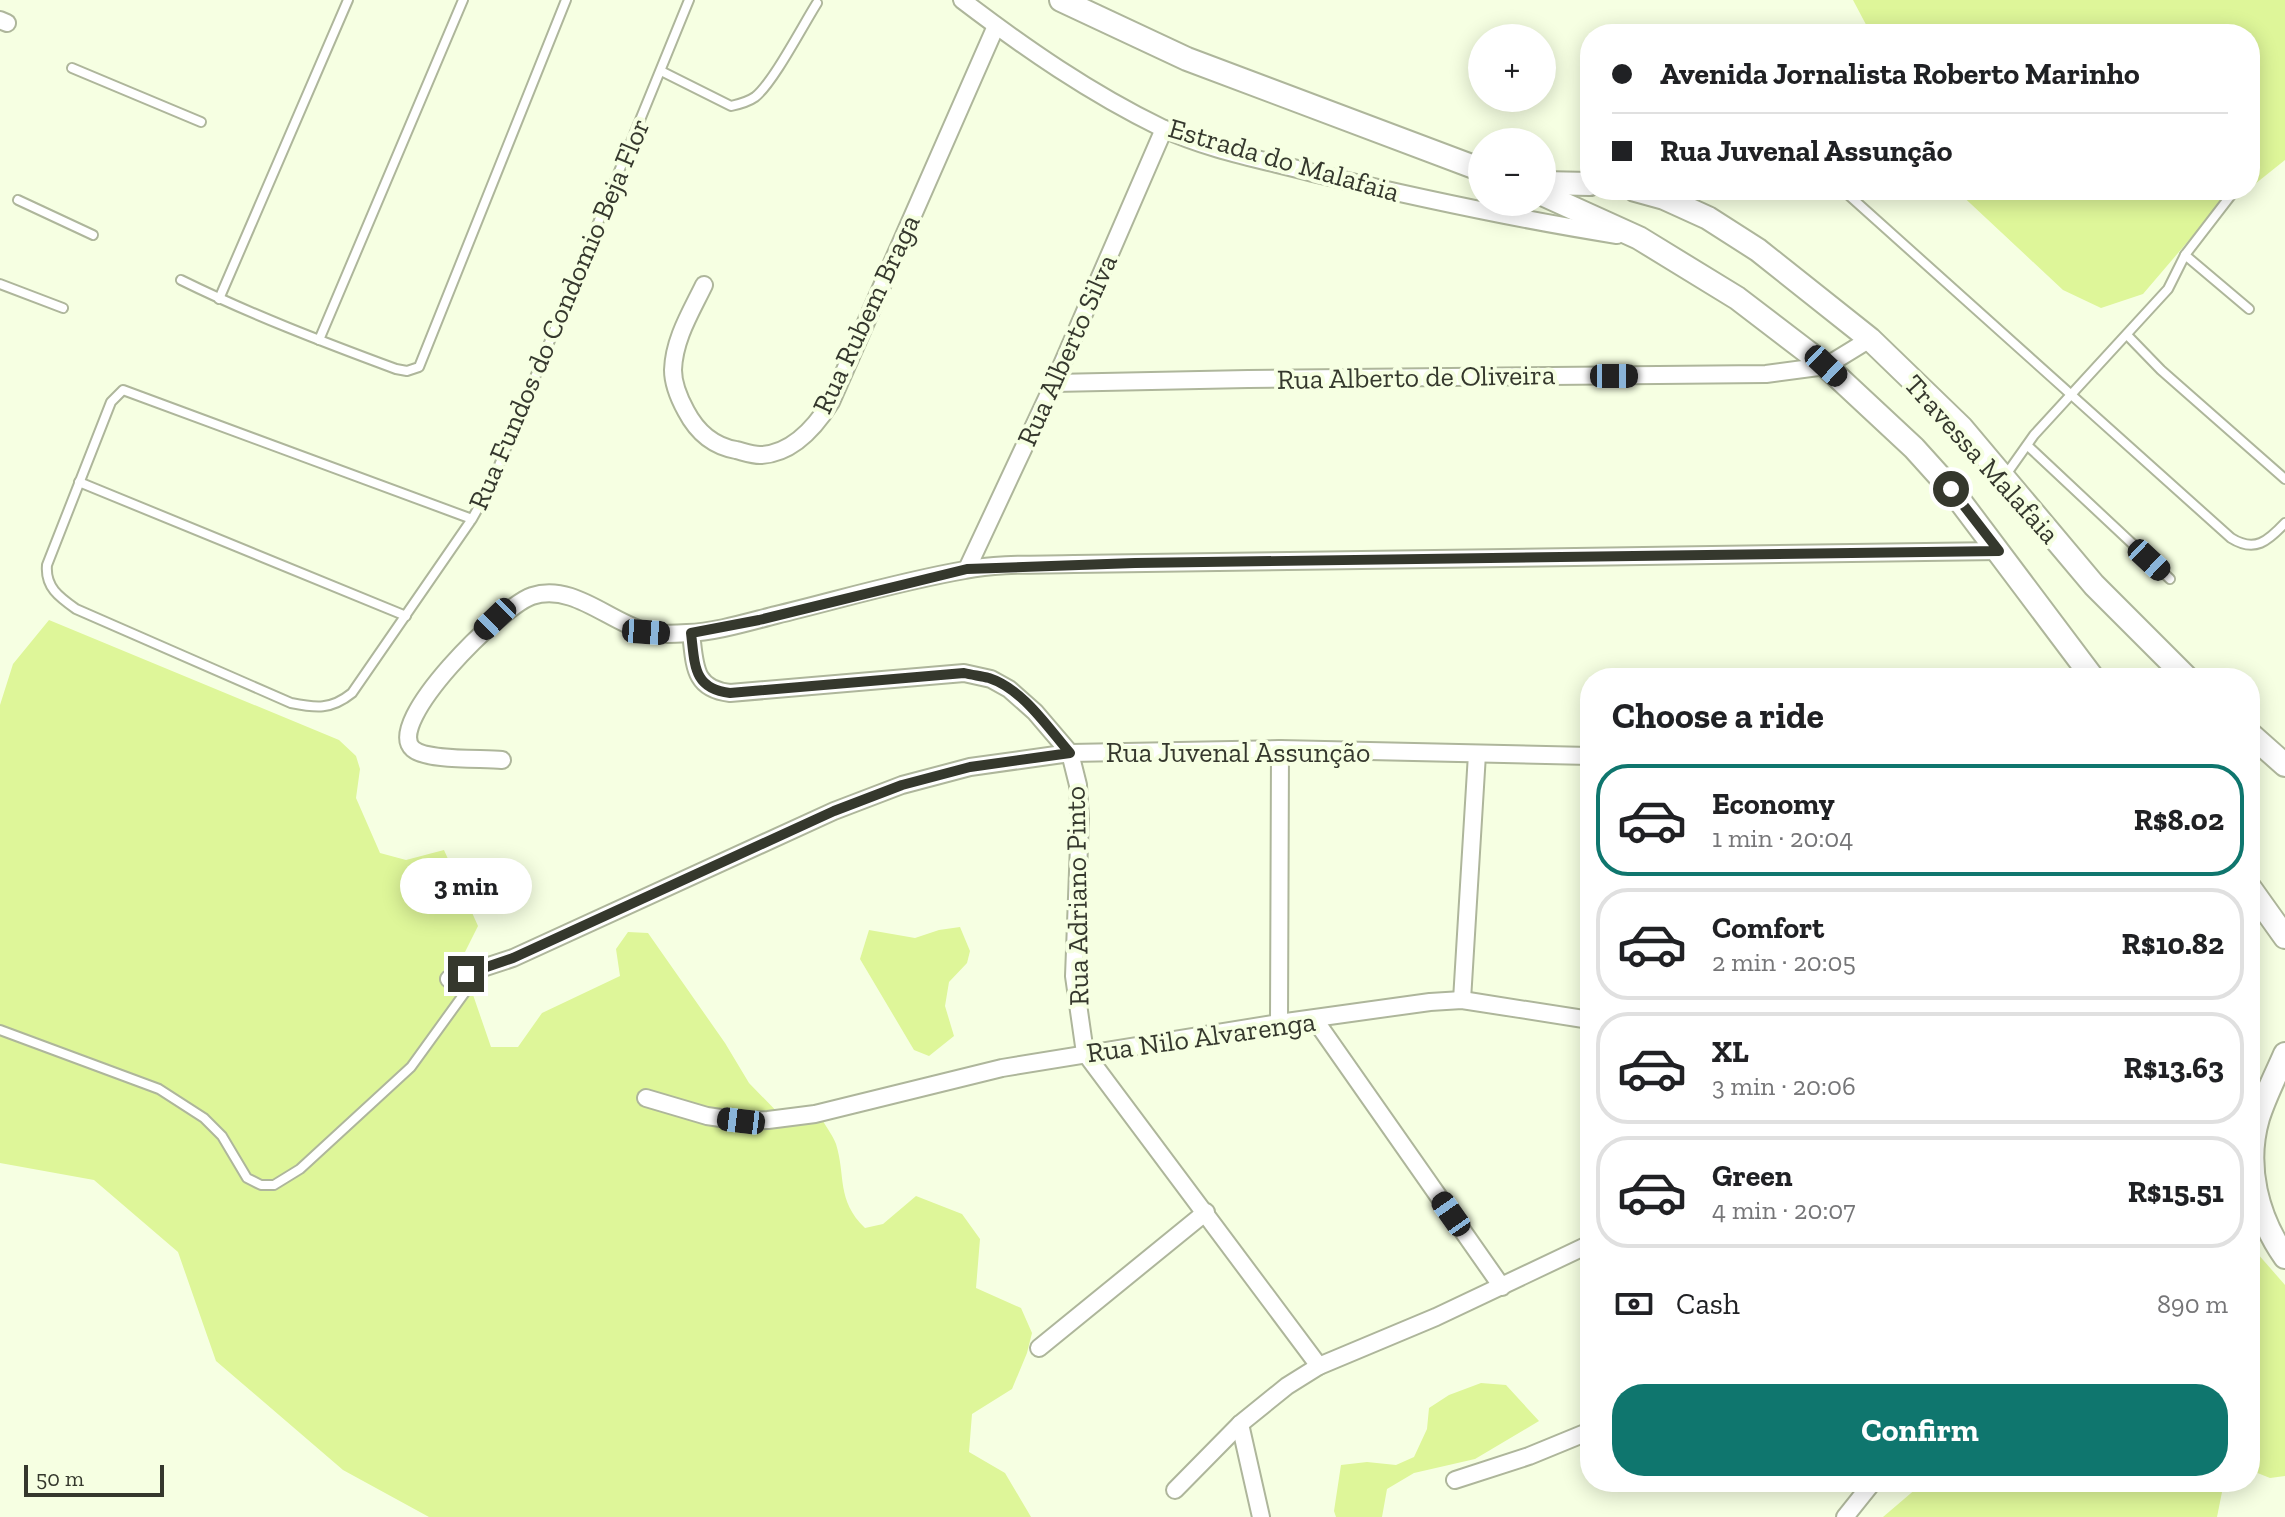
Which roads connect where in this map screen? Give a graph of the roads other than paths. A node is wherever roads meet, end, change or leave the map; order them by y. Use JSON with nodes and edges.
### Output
{"nodes":[{"id":1,"x":348,"y":0,"type":"edge"},
{"id":2,"x":463,"y":0,"type":"edge"},
{"id":3,"x":566,"y":0,"type":"edge"},
{"id":4,"x":689,"y":0,"type":"edge"},
{"id":5,"x":962,"y":0,"type":"edge"},
{"id":6,"x":1061,"y":0,"type":"edge"},
{"id":7,"x":817,"y":3,"type":"dead end"},
{"id":8,"x":996,"y":26,"type":"junction"},
{"id":9,"x":72,"y":68,"type":"dead end"},
{"id":10,"x":661,"y":71,"type":"junction"},
{"id":11,"x":201,"y":122,"type":"dead end"},
{"id":12,"x":1164,"y":129,"type":"junction"},
{"id":13,"x":1468,"y":165,"type":"edge"},
{"id":14,"x":1556,"y":183,"type":"edge"},
{"id":15,"x":1580,"y":184,"type":"edge"},
{"id":16,"x":18,"y":200,"type":"dead end"},
{"id":17,"x":1556,"y":200,"type":"edge"},
{"id":18,"x":1668,"y":200,"type":"edge"},
{"id":19,"x":1854,"y":200,"type":"edge"},
{"id":20,"x":2227,"y":200,"type":"edge"},
{"id":21,"x":93,"y":235,"type":"dead end"},
{"id":22,"x":1639,"y":238,"type":"junction"},
{"id":23,"x":2185,"y":255,"type":"junction"},
{"id":24,"x":181,"y":280,"type":"dead end"},
{"id":25,"x":0,"y":284,"type":"edge"},
{"id":26,"x":704,"y":285,"type":"dead end"},
{"id":27,"x":219,"y":299,"type":"junction"},
{"id":28,"x":63,"y":308,"type":"dead end"},
{"id":29,"x":2249,"y":309,"type":"dead end"},
{"id":30,"x":2128,"y":336,"type":"junction"},
{"id":31,"x":1870,"y":339,"type":"junction"},
{"id":32,"x":319,"y":340,"type":"junction"},
{"id":33,"x":1826,"y":366,"type":"junction"},
{"id":34,"x":1054,"y":383,"type":"junction"},
{"id":35,"x":2070,"y":395,"type":"junction"},
{"id":36,"x":2028,"y":446,"type":"junction"},
{"id":37,"x":2003,"y":479,"type":"junction"},
{"id":38,"x":2285,"y":479,"type":"edge"},
{"id":39,"x":79,"y":482,"type":"junction"},
{"id":40,"x":472,"y":519,"type":"junction"},
{"id":41,"x":2285,"y":523,"type":"edge"},
{"id":42,"x":1999,"y":551,"type":"junction"},
{"id":43,"x":967,"y":569,"type":"junction"},
{"id":44,"x":2170,"y":579,"type":"dead end"},
{"id":45,"x":406,"y":616,"type":"junction"},
{"id":46,"x":691,"y":633,"type":"junction"},
{"id":47,"x":2086,"y":668,"type":"edge"},
{"id":48,"x":2177,"y":668,"type":"edge"},
{"id":49,"x":2260,"y":743,"type":"edge"},
{"id":50,"x":1280,"y":749,"type":"junction"},
{"id":51,"x":1070,"y":753,"type":"junction"},
{"id":52,"x":1477,"y":754,"type":"junction"},
{"id":53,"x":1580,"y":756,"type":"edge"},
{"id":54,"x":502,"y":760,"type":"dead end"},
{"id":55,"x":2285,"y":765,"type":"edge"},
{"id":56,"x":2260,"y":902,"type":"edge"},
{"id":57,"x":2285,"y":937,"type":"edge"},
{"id":58,"x":482,"y":969,"type":"junction"},
{"id":59,"x":449,"y":979,"type":"dead end"},
{"id":60,"x":1462,"y":1000,"type":"junction"},
{"id":61,"x":1580,"y":1018,"type":"edge"},
{"id":62,"x":1315,"y":1020,"type":"junction"},
{"id":63,"x":1279,"y":1023,"type":"junction"},
{"id":64,"x":0,"y":1030,"type":"edge"},
{"id":65,"x":1085,"y":1053,"type":"junction"},
{"id":66,"x":2285,"y":1054,"type":"edge"},
{"id":67,"x":646,"y":1098,"type":"dead end"},
{"id":68,"x":2260,"y":1114,"type":"edge"},
{"id":69,"x":1206,"y":1212,"type":"junction"},
{"id":70,"x":2260,"y":1213,"type":"edge"},
{"id":71,"x":1580,"y":1249,"type":"edge"},
{"id":72,"x":2285,"y":1257,"type":"edge"},
{"id":73,"x":1502,"y":1287,"type":"junction"},
{"id":74,"x":1039,"y":1348,"type":"dead end"},
{"id":75,"x":1319,"y":1366,"type":"junction"},
{"id":76,"x":1240,"y":1424,"type":"junction"},
{"id":77,"x":1580,"y":1435,"type":"edge"},
{"id":78,"x":1455,"y":1480,"type":"dead end"},
{"id":79,"x":1175,"y":1490,"type":"dead end"},
{"id":80,"x":1865,"y":1492,"type":"edge"},
{"id":81,"x":1261,"y":1517,"type":"edge"},
{"id":82,"x":1845,"y":1517,"type":"edge"}],
"edges":[{"from":1,"to":27,"type":"lane"},
{"from":2,"to":32,"type":"lane"},
{"from":3,"to":32,"type":"lane"},
{"from":4,"to":10,"type":"lane","name":"Rua Fundos do Condomio Beja Flor"},
{"from":5,"to":8,"type":"street","name":"Estrada do Malafaia"},
{"from":6,"to":13,"type":"main road"},
{"from":7,"to":10,"type":"lane"},
{"from":8,"to":12,"type":"street","name":"Estrada do Malafaia"},
{"from":8,"to":26,"type":"street","name":"Rua Rubem Braga"},
{"from":9,"to":11,"type":"lane"},
{"from":10,"to":40,"type":"lane","name":"Rua Fundos do Condomio Beja Flor"},
{"from":12,"to":22,"type":"street","name":"Estrada do Malafaia"},
{"from":12,"to":34,"type":"street","name":"Rua Alberto Silva"},
{"from":14,"to":15,"type":"main road"},
{"from":16,"to":21,"type":"lane"},
{"from":17,"to":22,"type":"main road"},
{"from":18,"to":31,"type":"main road","name":"Travessa Malafaia"},
{"from":19,"to":35,"type":"lane"},
{"from":20,"to":23,"type":"lane"},
{"from":22,"to":33,"type":"main road"},
{"from":23,"to":29,"type":"lane"},
{"from":23,"to":30,"type":"lane"},
{"from":24,"to":27,"type":"lane"},
{"from":25,"to":28,"type":"lane"},
{"from":27,"to":32,"type":"lane"},
{"from":30,"to":35,"type":"lane"},
{"from":30,"to":38,"type":"lane"},
{"from":31,"to":33,"type":"street"},
{"from":31,"to":37,"type":"main road","name":"Travessa Malafaia"},
{"from":33,"to":34,"type":"street","name":"Rua Alberto de Oliveira"},
{"from":33,"to":42,"type":"main road"},
{"from":34,"to":43,"type":"street","name":"Rua Alberto Silva"},
{"from":35,"to":36,"type":"lane"},
{"from":35,"to":41,"type":"lane"},
{"from":36,"to":37,"type":"lane"},
{"from":36,"to":44,"type":"lane"},
{"from":37,"to":48,"type":"main road","name":"Travessa Malafaia"},
{"from":39,"to":40,"type":"lane"},
{"from":39,"to":45,"type":"lane"},
{"from":39,"to":45,"type":"lane","name":"Rua Fundos do Condomio Beja Flor"},
{"from":40,"to":45,"type":"lane","name":"Rua Fundos do Condomio Beja Flor"},
{"from":42,"to":43,"type":"street"},
{"from":42,"to":47,"type":"main road"},
{"from":43,"to":46,"type":"street"},
{"from":46,"to":51,"type":"street","name":"Rua Adriano Pinto"},
{"from":46,"to":54,"type":"street"},
{"from":49,"to":55,"type":"main road"},
{"from":50,"to":51,"type":"street","name":"Rua Juvenal Assunção"},
{"from":50,"to":52,"type":"street","name":"Rua Juvenal Assunção"},
{"from":50,"to":63,"type":"street"},
{"from":51,"to":58,"type":"street","name":"Rua Juvenal Assunção"},
{"from":51,"to":65,"type":"street","name":"Rua Adriano Pinto"},
{"from":52,"to":53,"type":"street","name":"Rua Juvenal Assunção"},
{"from":52,"to":60,"type":"street"},
{"from":56,"to":57,"type":"main road"},
{"from":58,"to":59,"type":"street","name":"Rua Juvenal Assunção"},
{"from":58,"to":64,"type":"lane"},
{"from":60,"to":61,"type":"street","name":"Rua Nilo Alvarenga"},
{"from":60,"to":62,"type":"street","name":"Rua Nilo Alvarenga"},
{"from":62,"to":63,"type":"street","name":"Rua Nilo Alvarenga"},
{"from":62,"to":73,"type":"street"},
{"from":63,"to":65,"type":"street","name":"Rua Nilo Alvarenga"},
{"from":65,"to":67,"type":"street","name":"Rua Nilo Alvarenga"},
{"from":65,"to":69,"type":"street","name":"Rua Adriano Pinto"},
{"from":66,"to":68,"type":"main road"},
{"from":69,"to":74,"type":"street"},
{"from":69,"to":75,"type":"street","name":"Rua Adriano Pinto"},
{"from":70,"to":72,"type":"main road"},
{"from":71,"to":73,"type":"street"},
{"from":73,"to":75,"type":"street"},
{"from":75,"to":76,"type":"street"},
{"from":76,"to":79,"type":"street"},
{"from":76,"to":81,"type":"street"},
{"from":77,"to":78,"type":"street"},
{"from":80,"to":82,"type":"street"}]}
